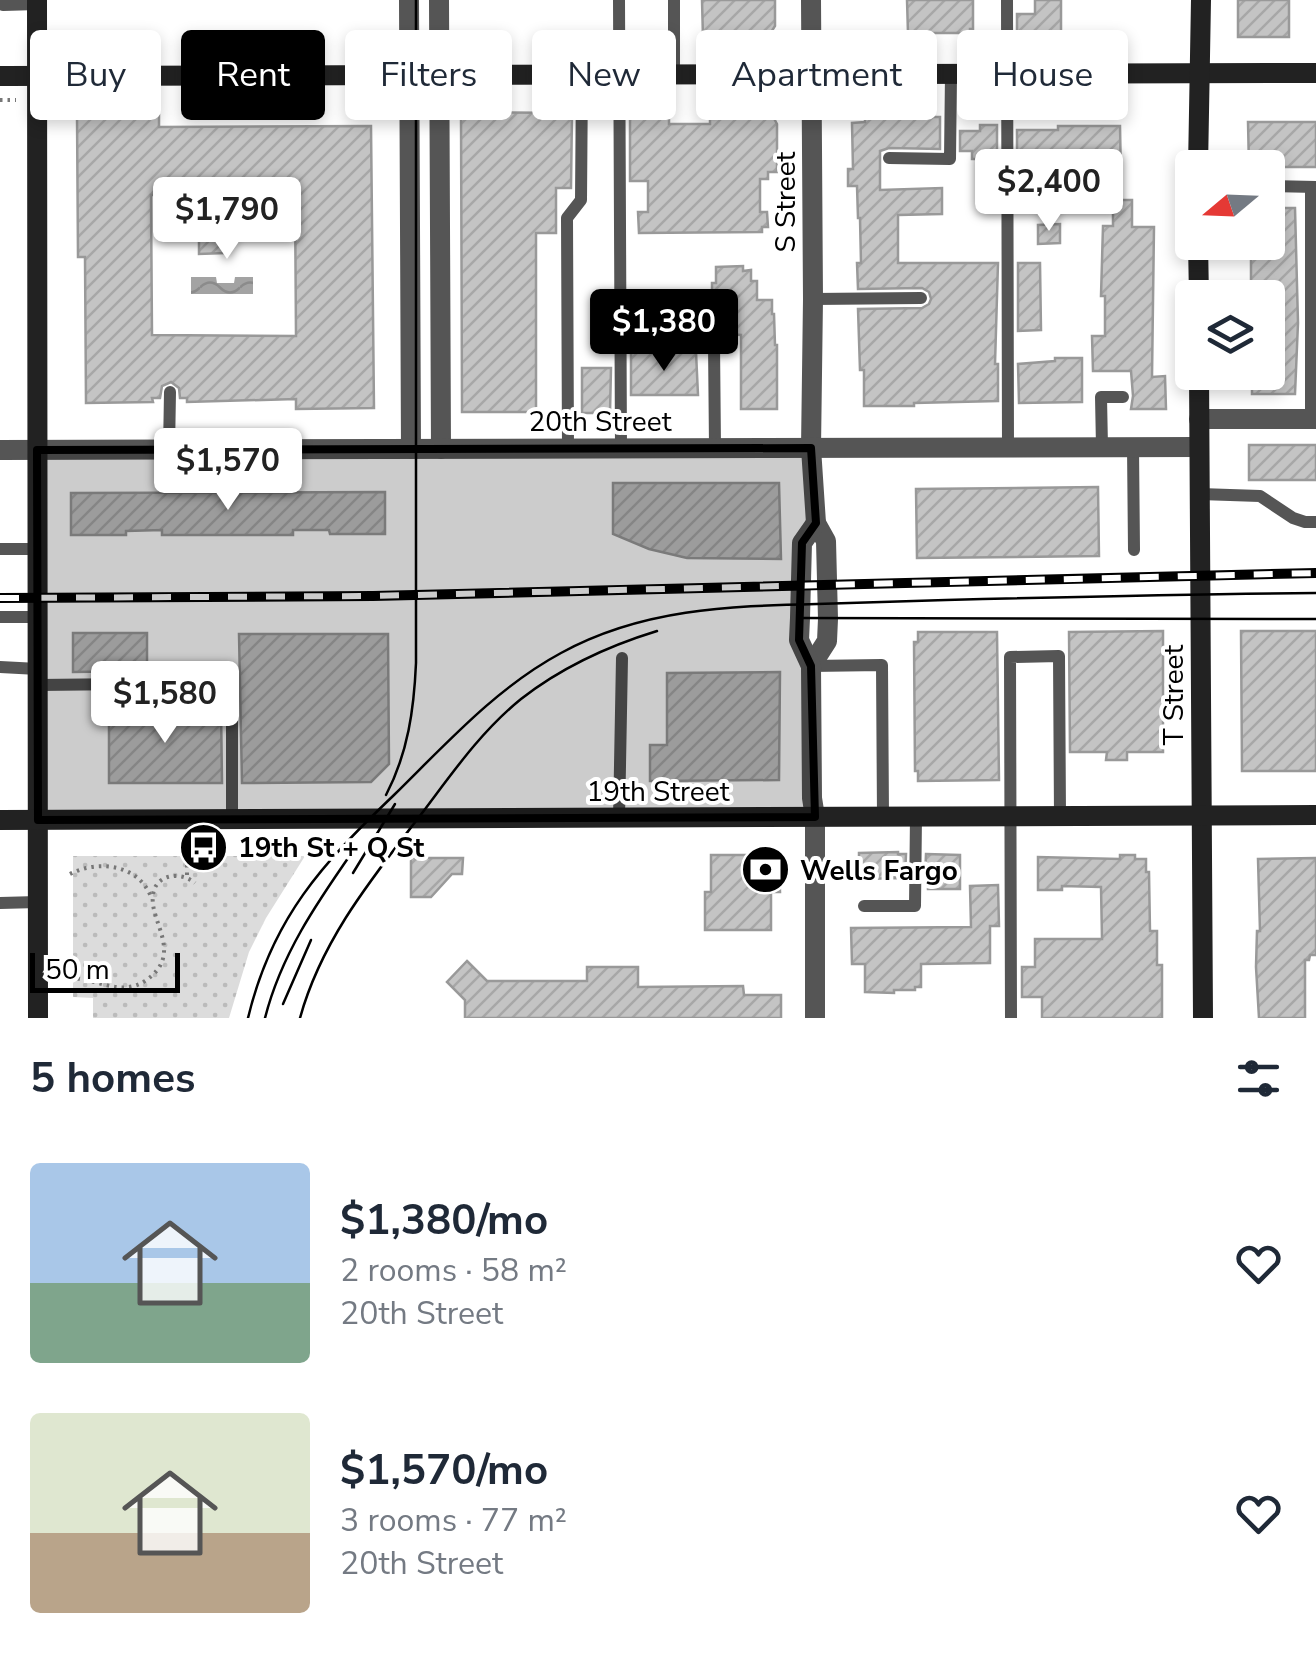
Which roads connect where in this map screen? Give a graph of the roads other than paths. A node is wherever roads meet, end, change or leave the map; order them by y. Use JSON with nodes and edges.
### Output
{"nodes":[{"id":1,"x":409,"y":0,"type":"edge"},
{"id":2,"x":439,"y":0,"type":"edge"},
{"id":3,"x":619,"y":0,"type":"edge"},
{"id":4,"x":674,"y":0,"type":"edge"},
{"id":5,"x":811,"y":0,"type":"edge"},
{"id":6,"x":1007,"y":0,"type":"edge"},
{"id":7,"x":1201,"y":0,"type":"edge"},
{"id":8,"x":37,"y":2,"type":"edge"},
{"id":9,"x":3,"y":5,"type":"dead end"},
{"id":10,"x":37,"y":30,"type":"edge"},
{"id":11,"x":409,"y":30,"type":"edge"},
{"id":12,"x":439,"y":30,"type":"edge"},
{"id":13,"x":619,"y":30,"type":"edge"},
{"id":14,"x":674,"y":30,"type":"edge"},
{"id":15,"x":811,"y":30,"type":"edge"},
{"id":16,"x":1007,"y":30,"type":"edge"},
{"id":17,"x":1316,"y":73,"type":"edge"},
{"id":18,"x":937,"y":74,"type":"edge"},
{"id":19,"x":951,"y":74,"type":"junction"},
{"id":20,"x":957,"y":74,"type":"edge"},
{"id":21,"x":1128,"y":74,"type":"edge"},
{"id":22,"x":1200,"y":74,"type":"junction"},
{"id":23,"x":345,"y":75,"type":"edge"},
{"id":24,"x":0,"y":76,"type":"edge"},
{"id":25,"x":30,"y":76,"type":"edge"},
{"id":26,"x":161,"y":76,"type":"edge"},
{"id":27,"x":37,"y":120,"type":"edge"},
{"id":28,"x":409,"y":120,"type":"edge"},
{"id":29,"x":439,"y":120,"type":"edge"},
{"id":30,"x":582,"y":120,"type":"edge"},
{"id":31,"x":620,"y":120,"type":"edge"},
{"id":32,"x":812,"y":120,"type":"edge"},
{"id":33,"x":1007,"y":120,"type":"edge"},
{"id":34,"x":1198,"y":150,"type":"edge"},
{"id":35,"x":888,"y":158,"type":"dead end"},
{"id":36,"x":1285,"y":186,"type":"edge"},
{"id":37,"x":1314,"y":187,"type":"edge"},
{"id":38,"x":921,"y":298,"type":"dead end"},
{"id":39,"x":813,"y":299,"type":"junction"},
{"id":40,"x":714,"y":344,"type":"dead end"},
{"id":41,"x":1199,"y":390,"type":"edge"},
{"id":42,"x":170,"y":392,"type":"dead end"},
{"id":43,"x":1123,"y":398,"type":"dead end"},
{"id":44,"x":1200,"y":419,"type":"junction"},
{"id":45,"x":1314,"y":419,"type":"edge"},
{"id":46,"x":1102,"y":446,"type":"junction"},
{"id":47,"x":1133,"y":446,"type":"junction"},
{"id":48,"x":1200,"y":447,"type":"junction"},
{"id":49,"x":716,"y":448,"type":"junction"},
{"id":50,"x":810,"y":448,"type":"junction"},
{"id":51,"x":1008,"y":448,"type":"junction"},
{"id":52,"x":411,"y":449,"type":"junction"},
{"id":53,"x":441,"y":449,"type":"junction"},
{"id":54,"x":568,"y":449,"type":"junction"},
{"id":55,"x":622,"y":449,"type":"junction"},
{"id":56,"x":0,"y":450,"type":"edge"},
{"id":57,"x":37,"y":450,"type":"junction"},
{"id":58,"x":170,"y":450,"type":"junction"},
{"id":59,"x":1200,"y":494,"type":"junction"},
{"id":60,"x":1316,"y":522,"type":"edge"},
{"id":61,"x":0,"y":549,"type":"edge"},
{"id":62,"x":37,"y":549,"type":"junction"},
{"id":63,"x":1134,"y":550,"type":"dead end"},
{"id":64,"x":0,"y":617,"type":"edge"},
{"id":65,"x":38,"y":617,"type":"junction"},
{"id":66,"x":622,"y":658,"type":"dead end"},
{"id":67,"x":811,"y":666,"type":"junction"},
{"id":68,"x":0,"y":667,"type":"edge"},
{"id":69,"x":38,"y":677,"type":"junction"},
{"id":70,"x":1316,"y":815,"type":"edge"},
{"id":71,"x":916,"y":816,"type":"junction"},
{"id":72,"x":1010,"y":816,"type":"junction"},
{"id":73,"x":1060,"y":816,"type":"junction"},
{"id":74,"x":1201,"y":816,"type":"junction"},
{"id":75,"x":815,"y":817,"type":"junction"},
{"id":76,"x":884,"y":817,"type":"junction"},
{"id":77,"x":619,"y":818,"type":"junction"},
{"id":78,"x":0,"y":820,"type":"edge"},
{"id":79,"x":38,"y":820,"type":"junction"},
{"id":80,"x":232,"y":820,"type":"junction"},
{"id":81,"x":38,"y":902,"type":"junction"},
{"id":82,"x":0,"y":904,"type":"edge"},
{"id":83,"x":864,"y":906,"type":"dead end"},
{"id":84,"x":38,"y":1018,"type":"edge"},
{"id":85,"x":816,"y":1018,"type":"edge"},
{"id":86,"x":1011,"y":1018,"type":"edge"},
{"id":87,"x":1203,"y":1018,"type":"edge"}],
"edges":[{"from":1,"to":11,"type":"street"},
{"from":2,"to":12,"type":"street"},
{"from":3,"to":13,"type":"lane"},
{"from":4,"to":14,"type":"lane"},
{"from":5,"to":15,"type":"street","name":"S Street"},
{"from":6,"to":16,"type":"lane"},
{"from":7,"to":22,"type":"main road"},
{"from":8,"to":9,"type":"lane"},
{"from":8,"to":10,"type":"main road"},
{"from":17,"to":22,"type":"main road"},
{"from":18,"to":19,"type":"main road"},
{"from":19,"to":20,"type":"main road"},
{"from":19,"to":35,"type":"lane"},
{"from":21,"to":22,"type":"main road"},
{"from":22,"to":34,"type":"main road"},
{"from":23,"to":26,"type":"main road"},
{"from":24,"to":25,"type":"main road"},
{"from":27,"to":57,"type":"main road"},
{"from":28,"to":52,"type":"street"},
{"from":29,"to":53,"type":"street"},
{"from":30,"to":54,"type":"lane"},
{"from":31,"to":55,"type":"lane"},
{"from":32,"to":39,"type":"street","name":"S Street"},
{"from":33,"to":51,"type":"lane"},
{"from":36,"to":37,"type":"lane"},
{"from":37,"to":45,"type":"lane"},
{"from":38,"to":39,"type":"lane"},
{"from":39,"to":50,"type":"street","name":"S Street"},
{"from":40,"to":49,"type":"lane"},
{"from":41,"to":44,"type":"main road","name":"T Street"},
{"from":42,"to":58,"type":"lane"},
{"from":43,"to":46,"type":"lane"},
{"from":44,"to":45,"type":"street"},
{"from":44,"to":48,"type":"main road","name":"T Street"},
{"from":46,"to":47,"type":"street","name":"20th Street"},
{"from":46,"to":51,"type":"street","name":"20th Street"},
{"from":47,"to":48,"type":"street","name":"20th Street"},
{"from":47,"to":63,"type":"lane"},
{"from":48,"to":59,"type":"main road","name":"T Street"},
{"from":49,"to":50,"type":"street","name":"20th Street"},
{"from":49,"to":55,"type":"street","name":"20th Street"},
{"from":50,"to":51,"type":"street","name":"20th Street"},
{"from":50,"to":67,"type":"street","name":"S Street"},
{"from":52,"to":53,"type":"street","name":"20th Street"},
{"from":52,"to":58,"type":"street","name":"20th Street"},
{"from":53,"to":54,"type":"street","name":"20th Street"},
{"from":54,"to":55,"type":"street","name":"20th Street"},
{"from":56,"to":57,"type":"street","name":"20th Street"},
{"from":57,"to":58,"type":"street","name":"20th Street"},
{"from":57,"to":62,"type":"main road"},
{"from":59,"to":60,"type":"lane"},
{"from":59,"to":74,"type":"main road","name":"T Street"},
{"from":61,"to":62,"type":"lane"},
{"from":62,"to":65,"type":"main road"},
{"from":64,"to":65,"type":"lane"},
{"from":65,"to":69,"type":"main road"},
{"from":66,"to":77,"type":"lane"},
{"from":67,"to":75,"type":"street","name":"S Street"},
{"from":67,"to":76,"type":"lane"},
{"from":68,"to":69,"type":"lane"},
{"from":69,"to":79,"type":"main road"},
{"from":69,"to":80,"type":"lane"},
{"from":70,"to":74,"type":"main road","name":"19th Street"},
{"from":71,"to":72,"type":"main road","name":"19th Street"},
{"from":71,"to":76,"type":"main road","name":"19th Street"},
{"from":71,"to":83,"type":"lane"},
{"from":72,"to":73,"type":"main road","name":"19th Street"},
{"from":72,"to":73,"type":"lane"},
{"from":72,"to":86,"type":"lane"},
{"from":73,"to":74,"type":"main road","name":"19th Street"},
{"from":74,"to":87,"type":"main road","name":"T Street"},
{"from":75,"to":76,"type":"main road","name":"19th Street"},
{"from":75,"to":77,"type":"main road","name":"19th Street"},
{"from":75,"to":85,"type":"street","name":"S Street"},
{"from":77,"to":80,"type":"main road","name":"19th Street"},
{"from":78,"to":79,"type":"main road","name":"19th Street"},
{"from":79,"to":80,"type":"main road","name":"19th Street"},
{"from":79,"to":81,"type":"main road"},
{"from":81,"to":82,"type":"lane"},
{"from":81,"to":84,"type":"main road"}]}
